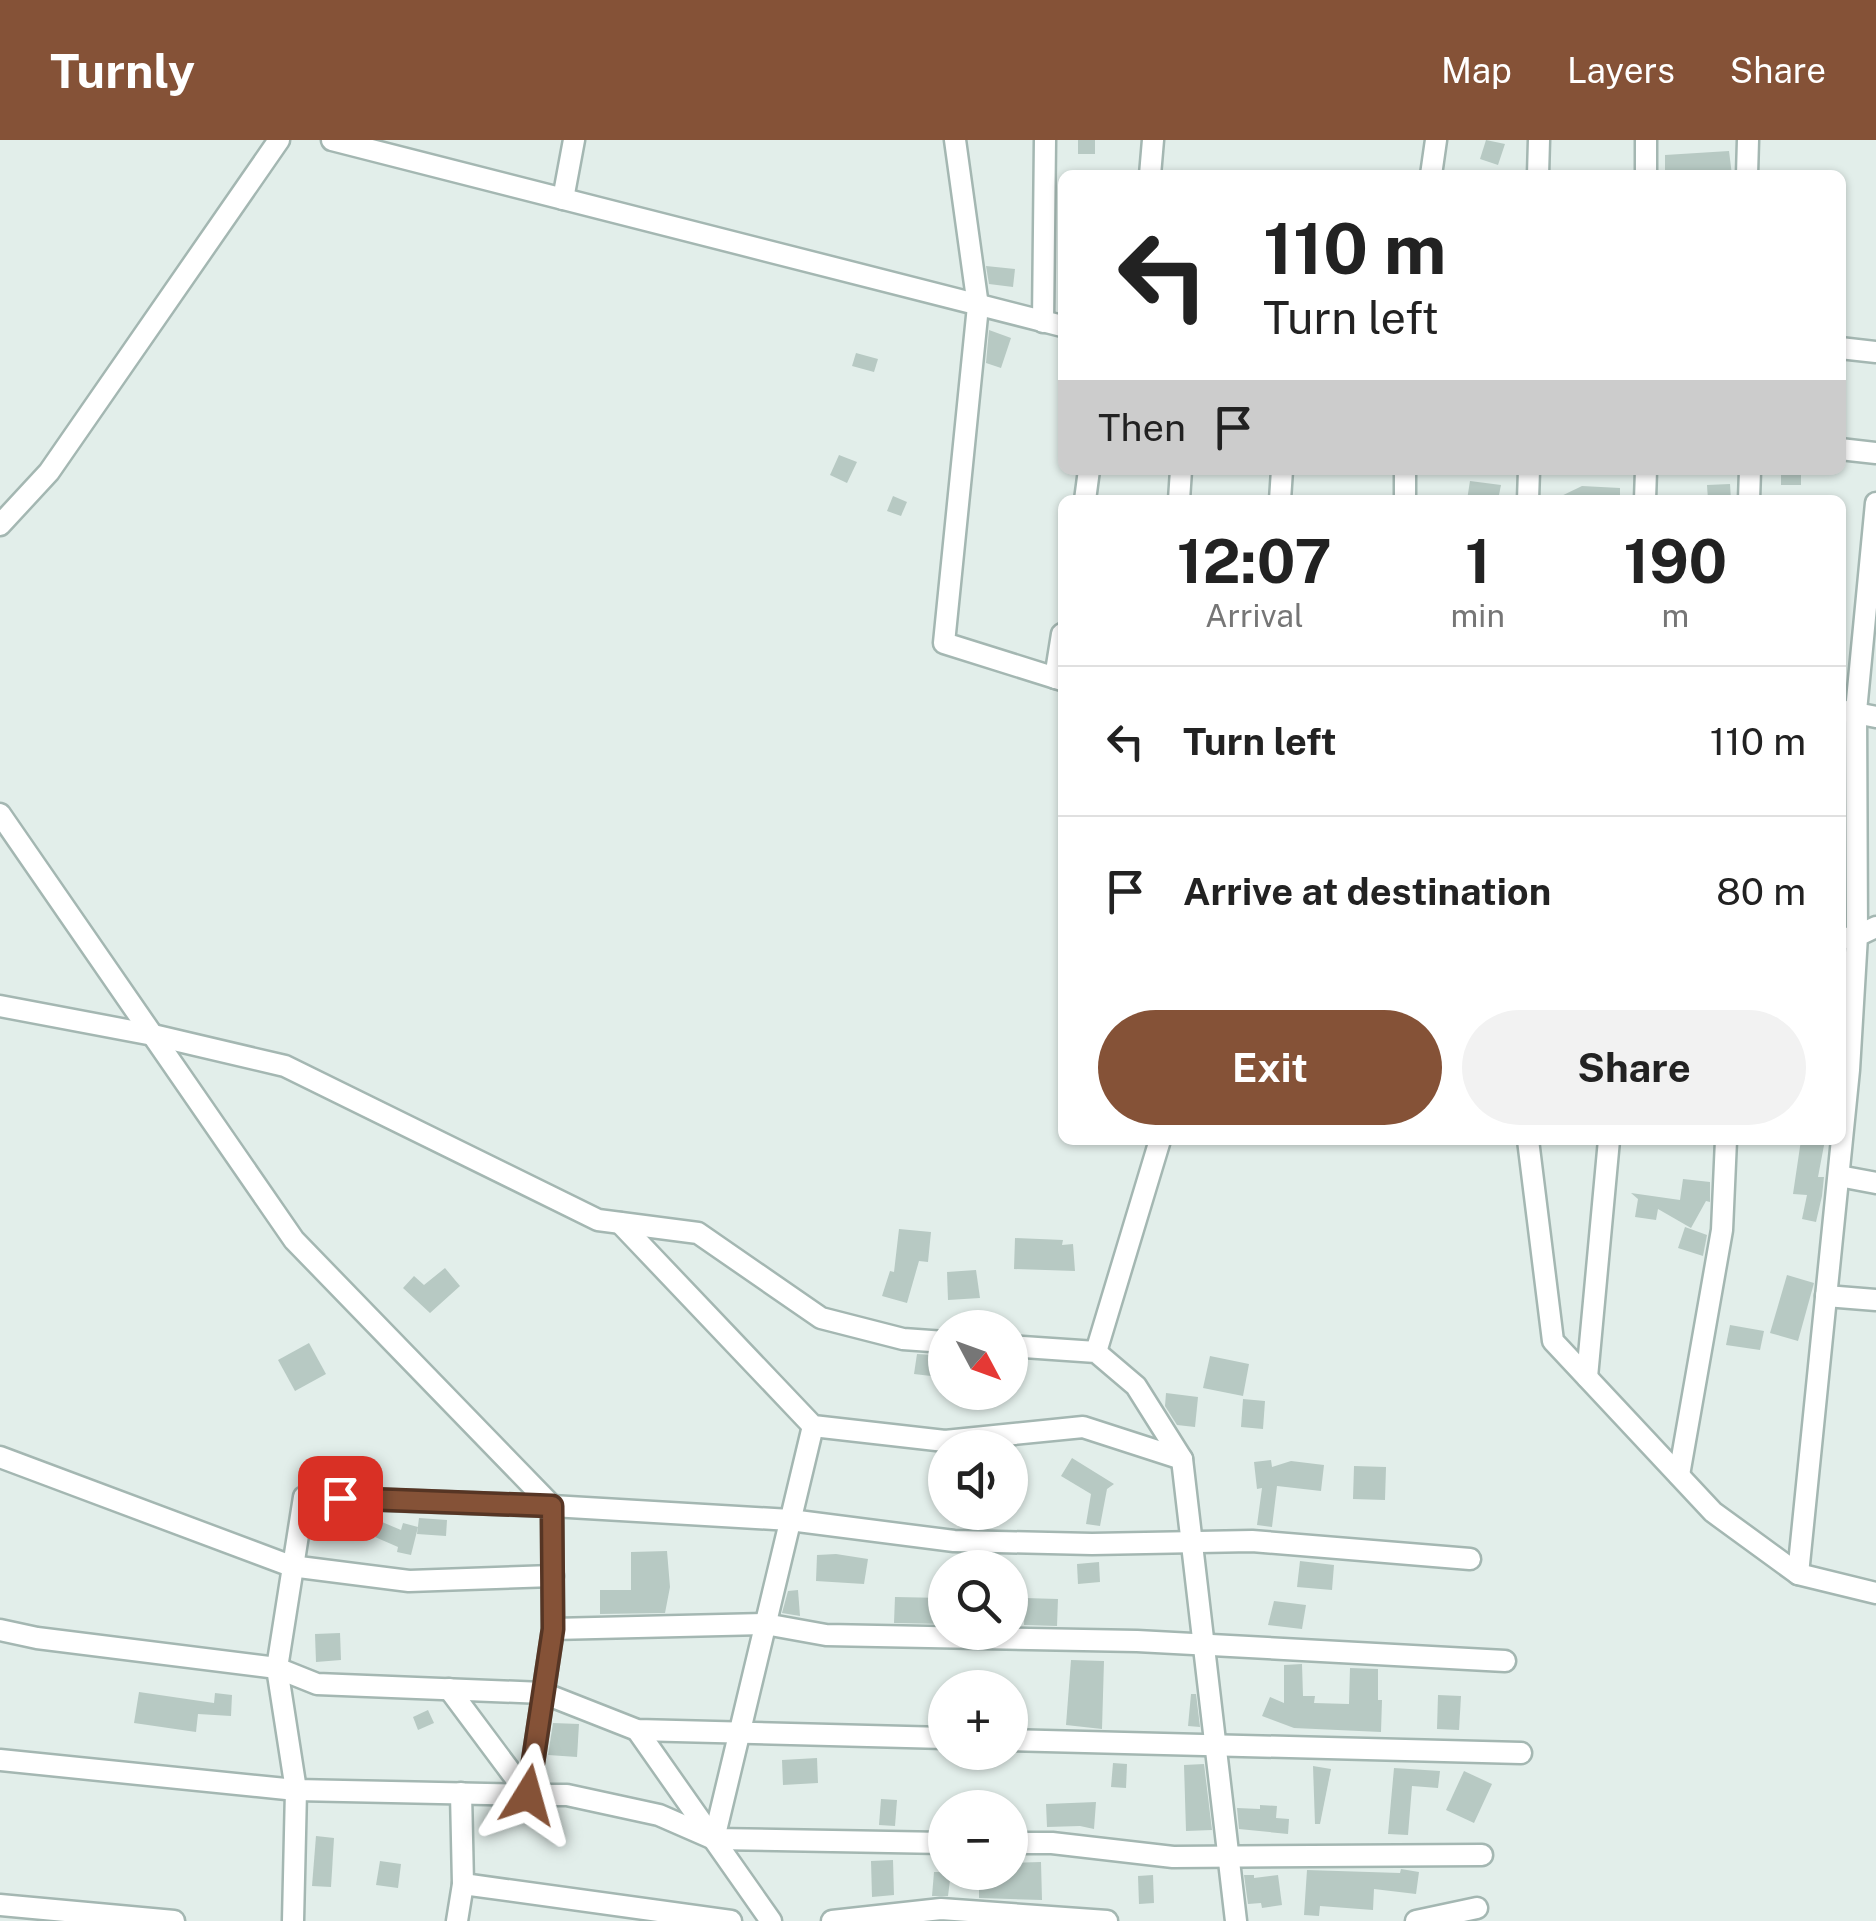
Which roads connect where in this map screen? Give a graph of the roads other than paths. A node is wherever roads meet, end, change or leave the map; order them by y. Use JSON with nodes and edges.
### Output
{"nodes":[{"id":1,"x":279,"y":140,"type":"edge"},
{"id":2,"x":332,"y":140,"type":"edge"},
{"id":3,"x":574,"y":140,"type":"edge"},
{"id":4,"x":955,"y":140,"type":"edge"},
{"id":5,"x":1045,"y":140,"type":"edge"},
{"id":6,"x":1153,"y":140,"type":"edge"},
{"id":7,"x":1436,"y":140,"type":"edge"},
{"id":8,"x":1539,"y":140,"type":"edge"},
{"id":9,"x":1646,"y":140,"type":"edge"},
{"id":10,"x":1748,"y":140,"type":"edge"},
{"id":11,"x":1150,"y":170,"type":"edge"},
{"id":12,"x":1432,"y":170,"type":"edge"},
{"id":13,"x":1538,"y":170,"type":"edge"},
{"id":14,"x":1646,"y":170,"type":"edge"},
{"id":15,"x":1747,"y":170,"type":"edge"},
{"id":16,"x":563,"y":200,"type":"junction"},
{"id":17,"x":978,"y":306,"type":"junction"},
{"id":18,"x":1052,"y":324,"type":"edge"},
{"id":19,"x":1846,"y":349,"type":"edge"},
{"id":20,"x":1876,"y":352,"type":"edge"},
{"id":21,"x":1846,"y":450,"type":"edge"},
{"id":22,"x":1876,"y":454,"type":"edge"},
{"id":23,"x":1876,"y":503,"type":"edge"},
{"id":24,"x":0,"y":525,"type":"edge"},
{"id":25,"x":1058,"y":679,"type":"edge"},
{"id":26,"x":1857,"y":713,"type":"edge"},
{"id":27,"x":0,"y":814,"type":"edge"},
{"id":28,"x":1858,"y":934,"type":"edge"},
{"id":29,"x":0,"y":1006,"type":"edge"},
{"id":30,"x":153,"y":1035,"type":"junction"},
{"id":31,"x":1846,"y":1079,"type":"edge"},
{"id":32,"x":1158,"y":1145,"type":"edge"},
{"id":33,"x":1529,"y":1145,"type":"edge"},
{"id":34,"x":1609,"y":1145,"type":"edge"},
{"id":35,"x":1726,"y":1145,"type":"edge"},
{"id":36,"x":1841,"y":1145,"type":"edge"},
{"id":37,"x":1838,"y":1176,"type":"junction"},
{"id":38,"x":1876,"y":1183,"type":"edge"},
{"id":39,"x":620,"y":1223,"type":"junction"},
{"id":40,"x":1826,"y":1296,"type":"junction"},
{"id":41,"x":1876,"y":1300,"type":"edge"},
{"id":42,"x":928,"y":1341,"type":"edge"},
{"id":43,"x":1028,"y":1347,"type":"edge"},
{"id":44,"x":1096,"y":1352,"type":"junction"},
{"id":45,"x":1587,"y":1377,"type":"junction"},
{"id":46,"x":813,"y":1426,"type":"junction"},
{"id":47,"x":0,"y":1457,"type":"edge"},
{"id":48,"x":1182,"y":1459,"type":"junction"},
{"id":49,"x":1678,"y":1475,"type":"junction"},
{"id":50,"x":552,"y":1506,"type":"junction"},
{"id":51,"x":790,"y":1520,"type":"junction"},
{"id":52,"x":1192,"y":1542,"type":"junction"},
{"id":53,"x":1470,"y":1558,"type":"dead end"},
{"id":54,"x":290,"y":1566,"type":"junction"},
{"id":55,"x":1798,"y":1574,"type":"junction"},
{"id":56,"x":552,"y":1576,"type":"junction"},
{"id":57,"x":1876,"y":1593,"type":"edge"},
{"id":58,"x":765,"y":1624,"type":"junction"},
{"id":59,"x":553,"y":1629,"type":"junction"},
{"id":60,"x":0,"y":1630,"type":"edge"},
{"id":61,"x":1203,"y":1645,"type":"junction"},
{"id":62,"x":1506,"y":1661,"type":"dead end"},
{"id":63,"x":277,"y":1668,"type":"junction"},
{"id":64,"x":449,"y":1689,"type":"junction"},
{"id":65,"x":544,"y":1693,"type":"junction"},
{"id":66,"x":638,"y":1730,"type":"junction"},
{"id":67,"x":739,"y":1733,"type":"junction"},
{"id":68,"x":928,"y":1738,"type":"edge"},
{"id":69,"x":1028,"y":1740,"type":"edge"},
{"id":70,"x":1214,"y":1745,"type":"junction"},
{"id":71,"x":1520,"y":1753,"type":"dead end"},
{"id":72,"x":0,"y":1760,"type":"edge"},
{"id":73,"x":296,"y":1790,"type":"junction"},
{"id":74,"x":461,"y":1793,"type":"junction"},
{"id":75,"x":528,"y":1795,"type":"junction"},
{"id":76,"x":714,"y":1839,"type":"junction"},
{"id":77,"x":928,"y":1843,"type":"edge"},
{"id":78,"x":1028,"y":1843,"type":"edge"},
{"id":79,"x":1482,"y":1855,"type":"dead end"},
{"id":80,"x":1227,"y":1856,"type":"junction"},
{"id":81,"x":463,"y":1884,"type":"junction"},
{"id":82,"x":0,"y":1905,"type":"edge"},
{"id":83,"x":1477,"y":1908,"type":"dead end"},
{"id":84,"x":174,"y":1921,"type":"edge"},
{"id":85,"x":293,"y":1921,"type":"edge"},
{"id":86,"x":457,"y":1921,"type":"edge"},
{"id":87,"x":731,"y":1921,"type":"edge"},
{"id":88,"x":771,"y":1921,"type":"edge"},
{"id":89,"x":832,"y":1921,"type":"edge"},
{"id":90,"x":1107,"y":1921,"type":"edge"},
{"id":91,"x":1236,"y":1921,"type":"edge"},
{"id":92,"x":1416,"y":1921,"type":"edge"}],
"edges":[{"from":1,"to":24,"type":"street"},
{"from":2,"to":16,"type":"street"},
{"from":3,"to":16,"type":"street"},
{"from":4,"to":17,"type":"street"},
{"from":5,"to":18,"type":"street"},
{"from":6,"to":11,"type":"street"},
{"from":7,"to":12,"type":"street"},
{"from":8,"to":13,"type":"street"},
{"from":9,"to":14,"type":"street"},
{"from":10,"to":15,"type":"street"},
{"from":16,"to":17,"type":"street"},
{"from":17,"to":18,"type":"street"},
{"from":17,"to":25,"type":"street"},
{"from":19,"to":20,"type":"street"},
{"from":21,"to":22,"type":"street"},
{"from":23,"to":26,"type":"street"},
{"from":26,"to":28,"type":"street"},
{"from":27,"to":30,"type":"street"},
{"from":28,"to":31,"type":"street"},
{"from":29,"to":30,"type":"street"},
{"from":30,"to":39,"type":"street"},
{"from":30,"to":50,"type":"street"},
{"from":32,"to":44,"type":"street"},
{"from":33,"to":45,"type":"street"},
{"from":34,"to":45,"type":"street"},
{"from":35,"to":49,"type":"street"},
{"from":36,"to":37,"type":"street"},
{"from":37,"to":38,"type":"street"},
{"from":37,"to":40,"type":"street"},
{"from":39,"to":42,"type":"street"},
{"from":39,"to":46,"type":"street"},
{"from":40,"to":41,"type":"street"},
{"from":40,"to":55,"type":"street"},
{"from":43,"to":44,"type":"street"},
{"from":44,"to":48,"type":"street"},
{"from":45,"to":49,"type":"street"},
{"from":46,"to":48,"type":"street"},
{"from":46,"to":51,"type":"street"},
{"from":47,"to":54,"type":"street"},
{"from":48,"to":52,"type":"street"},
{"from":49,"to":55,"type":"street"},
{"from":50,"to":51,"type":"street"},
{"from":50,"to":54,"type":"street"},
{"from":50,"to":56,"type":"street"},
{"from":51,"to":52,"type":"street"},
{"from":51,"to":58,"type":"street"},
{"from":52,"to":53,"type":"street"},
{"from":52,"to":61,"type":"street"},
{"from":54,"to":56,"type":"street"},
{"from":54,"to":63,"type":"street"},
{"from":55,"to":57,"type":"street"},
{"from":56,"to":59,"type":"street"},
{"from":58,"to":59,"type":"street"},
{"from":58,"to":61,"type":"street"},
{"from":58,"to":67,"type":"street"},
{"from":59,"to":65,"type":"street"},
{"from":60,"to":63,"type":"street"},
{"from":61,"to":62,"type":"street"},
{"from":61,"to":70,"type":"street"},
{"from":63,"to":64,"type":"street"},
{"from":63,"to":73,"type":"street"},
{"from":64,"to":65,"type":"street"},
{"from":64,"to":75,"type":"street"},
{"from":65,"to":66,"type":"street"},
{"from":65,"to":75,"type":"street"},
{"from":66,"to":67,"type":"street"},
{"from":66,"to":76,"type":"street"},
{"from":67,"to":68,"type":"street"},
{"from":67,"to":76,"type":"street"},
{"from":69,"to":70,"type":"street"},
{"from":70,"to":71,"type":"street"},
{"from":70,"to":80,"type":"street"},
{"from":72,"to":73,"type":"street"},
{"from":73,"to":74,"type":"street"},
{"from":73,"to":85,"type":"street"},
{"from":74,"to":75,"type":"street"},
{"from":74,"to":81,"type":"street"},
{"from":75,"to":76,"type":"street"},
{"from":76,"to":77,"type":"street"},
{"from":76,"to":88,"type":"street"},
{"from":78,"to":80,"type":"street"},
{"from":79,"to":80,"type":"street"},
{"from":80,"to":91,"type":"street"},
{"from":81,"to":86,"type":"street"},
{"from":81,"to":87,"type":"street"},
{"from":82,"to":84,"type":"street"},
{"from":83,"to":92,"type":"street"},
{"from":89,"to":90,"type":"street"}]}
